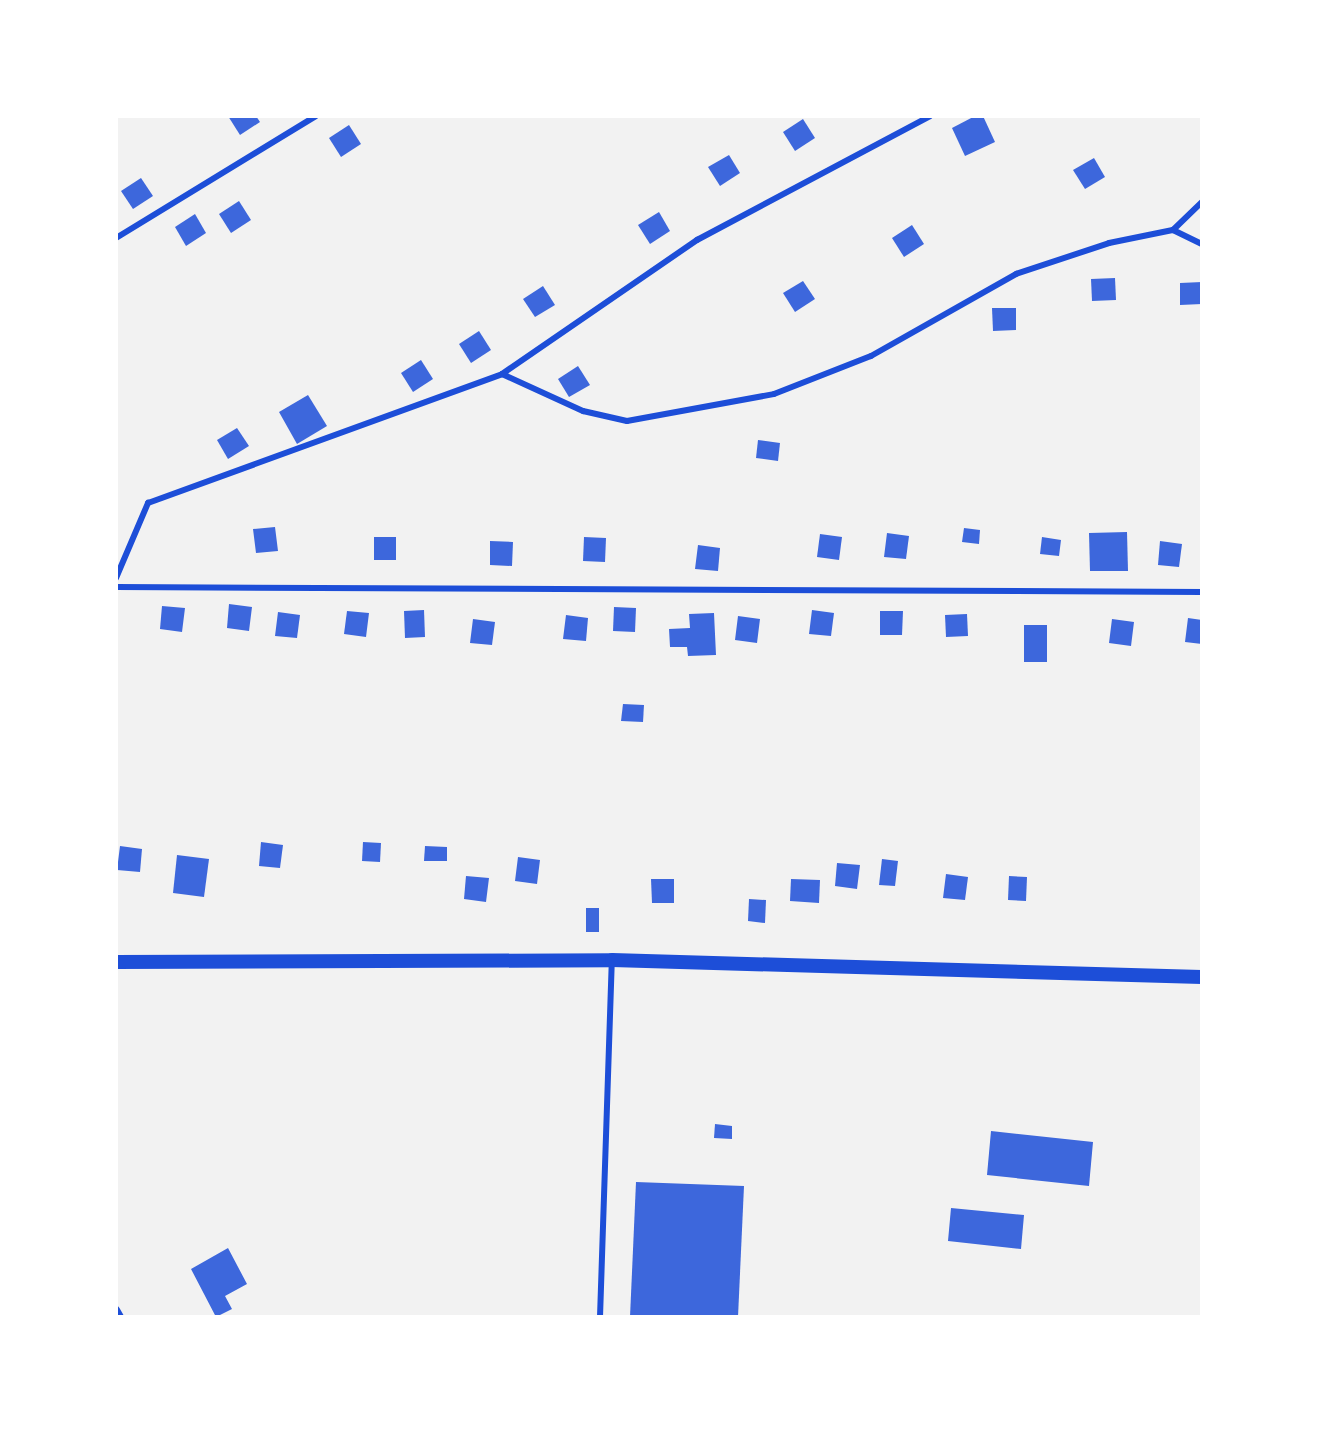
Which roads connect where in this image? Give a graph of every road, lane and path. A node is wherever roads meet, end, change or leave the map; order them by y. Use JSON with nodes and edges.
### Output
{"nodes":[{"id":1,"x":316,"y":116,"type":"edge"},
{"id":2,"x":930,"y":116,"type":"edge"},
{"id":3,"x":1202,"y":202,"type":"edge"},
{"id":4,"x":1173,"y":230,"type":"junction"},
{"id":5,"x":116,"y":238,"type":"edge"},
{"id":6,"x":1202,"y":244,"type":"edge"},
{"id":7,"x":502,"y":374,"type":"junction"},
{"id":8,"x":116,"y":578,"type":"edge"},
{"id":9,"x":116,"y":587,"type":"edge"},
{"id":10,"x":1202,"y":592,"type":"edge"},
{"id":11,"x":612,"y":960,"type":"junction"},
{"id":12,"x":116,"y":962,"type":"edge"},
{"id":13,"x":1202,"y":977,"type":"edge"},
{"id":14,"x":116,"y":1310,"type":"edge"},
{"id":15,"x":120,"y":1317,"type":"edge"},
{"id":16,"x":600,"y":1317,"type":"edge"}],
"edges":[{"from":1,"to":5,"type":"lane"},
{"from":2,"to":7,"type":"lane"},
{"from":3,"to":4,"type":"lane"},
{"from":4,"to":6,"type":"lane"},
{"from":4,"to":7,"type":"lane"},
{"from":7,"to":8,"type":"lane"},
{"from":9,"to":10,"type":"lane"},
{"from":11,"to":12,"type":"street"},
{"from":11,"to":13,"type":"street"},
{"from":11,"to":16,"type":"lane"},
{"from":14,"to":15,"type":"street"}]}
